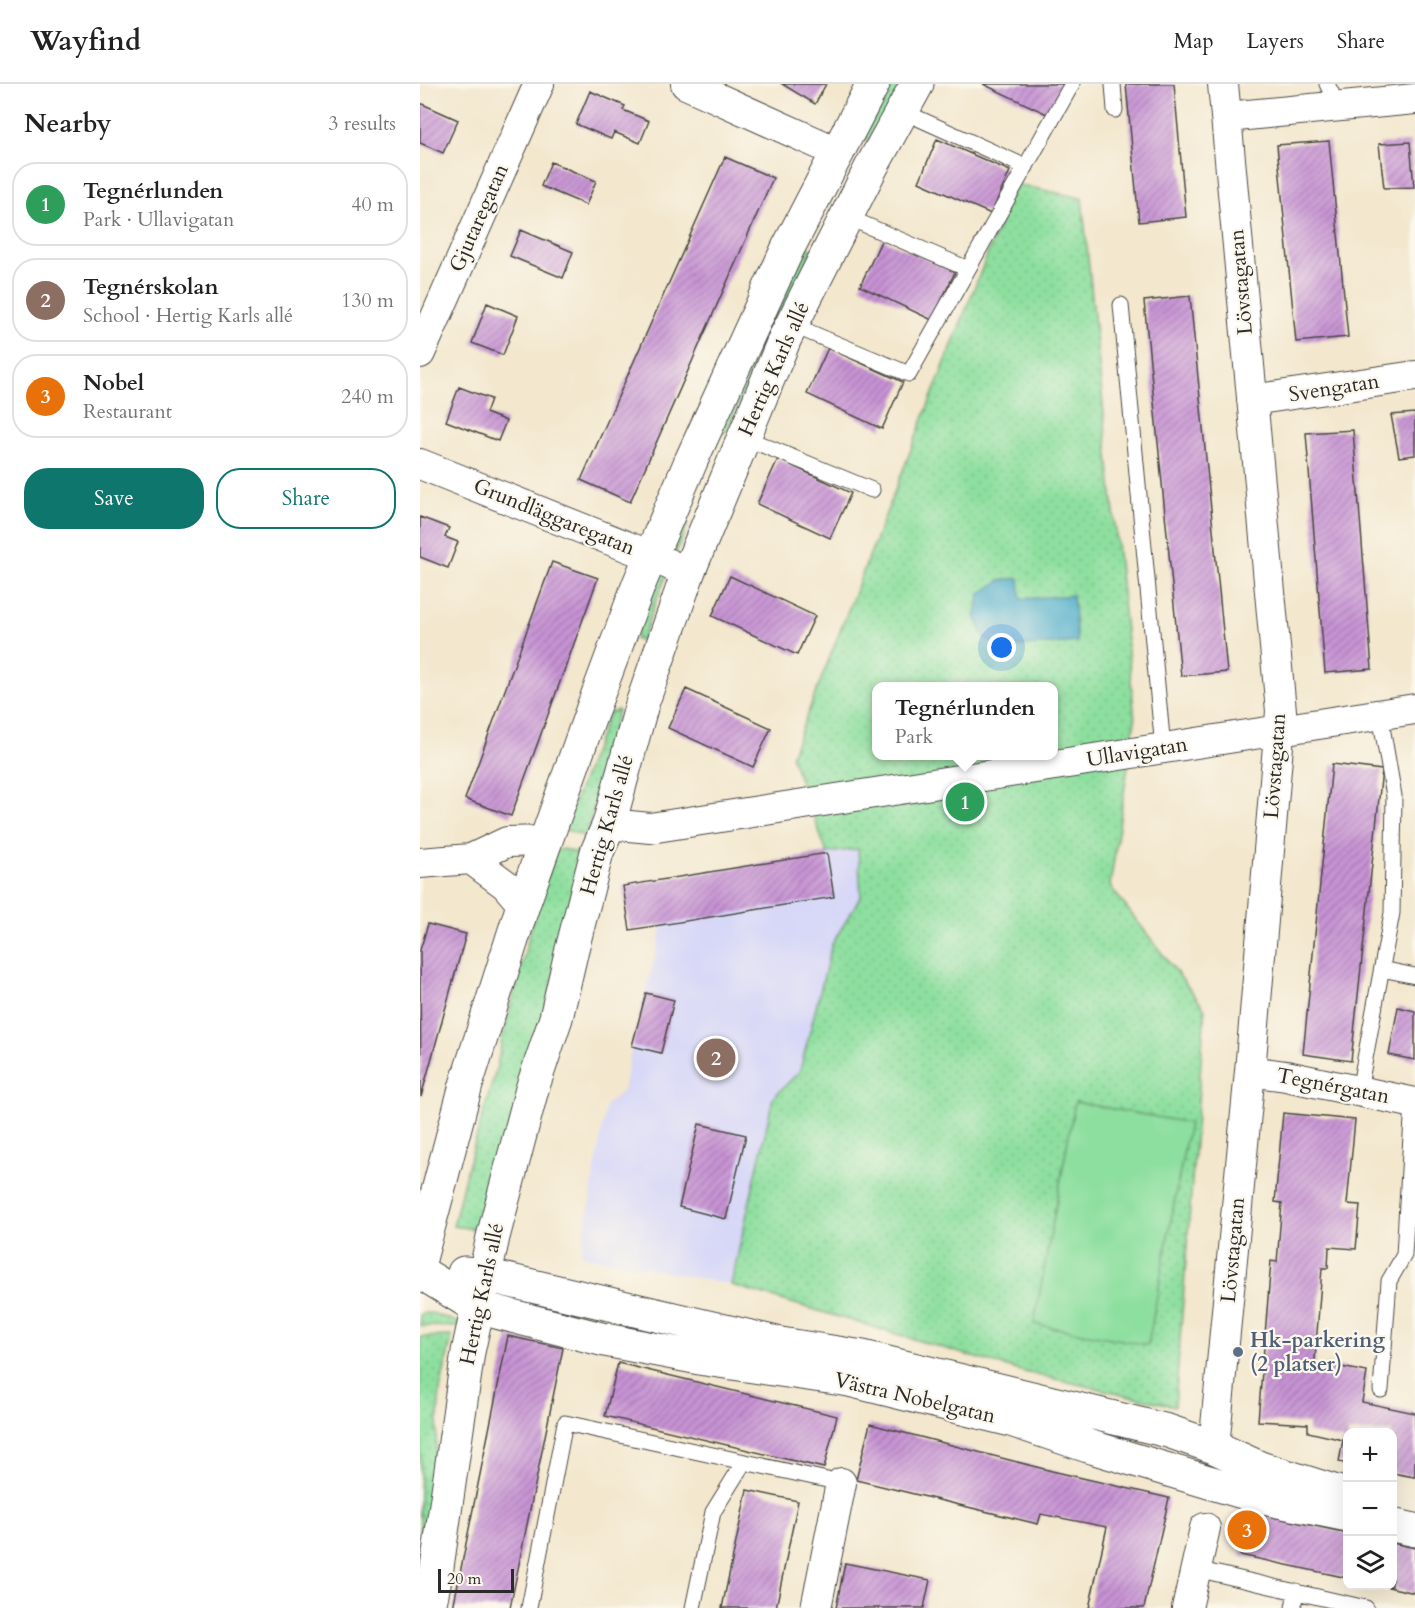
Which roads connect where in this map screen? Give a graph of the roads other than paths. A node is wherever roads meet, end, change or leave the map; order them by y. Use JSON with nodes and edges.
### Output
{"nodes":[{"id":1,"x":539,"y":84,"type":"edge"},
{"id":2,"x":686,"y":84,"type":"edge"},
{"id":3,"x":873,"y":84,"type":"edge"},
{"id":4,"x":1072,"y":84,"type":"edge"},
{"id":5,"x":1113,"y":84,"type":"edge"},
{"id":6,"x":1223,"y":84,"type":"edge"},
{"id":7,"x":1333,"y":95,"type":"edge"},
{"id":8,"x":910,"y":98,"type":"edge"},
{"id":9,"x":1415,"y":99,"type":"edge"},
{"id":10,"x":1115,"y":110,"type":"dead end"},
{"id":11,"x":1226,"y":117,"type":"junction"},
{"id":12,"x":839,"y":153,"type":"junction"},
{"id":13,"x":872,"y":166,"type":"junction"},
{"id":14,"x":1026,"y":166,"type":"junction"},
{"id":15,"x":847,"y":217,"type":"junction"},
{"id":16,"x":968,"y":269,"type":"junction"},
{"id":17,"x":1121,"y":305,"type":"dead end"},
{"id":18,"x":792,"y":325,"type":"junction"},
{"id":19,"x":420,"y":353,"type":"edge"},
{"id":20,"x":1415,"y":376,"type":"edge"},
{"id":21,"x":1252,"y":400,"type":"junction"},
{"id":22,"x":743,"y":437,"type":"junction"},
{"id":23,"x":420,"y":464,"type":"edge"},
{"id":24,"x":872,"y":490,"type":"dead end"},
{"id":25,"x":651,"y":556,"type":"junction"},
{"id":26,"x":688,"y":573,"type":"junction"},
{"id":27,"x":1415,"y":709,"type":"edge"},
{"id":28,"x":1380,"y":715,"type":"junction"},
{"id":29,"x":1279,"y":730,"type":"junction"},
{"id":30,"x":1163,"y":748,"type":"junction"},
{"id":31,"x":609,"y":825,"type":"junction"},
{"id":32,"x":545,"y":841,"type":"junction"},
{"id":33,"x":471,"y":859,"type":"junction"},
{"id":34,"x":420,"y":863,"type":"edge"},
{"id":35,"x":524,"y":905,"type":"junction"},
{"id":36,"x":1382,"y":969,"type":"junction"},
{"id":37,"x":1415,"y":976,"type":"edge"},
{"id":38,"x":1250,"y":1071,"type":"junction"},
{"id":39,"x":1359,"y":1091,"type":"junction"},
{"id":40,"x":1414,"y":1102,"type":"edge"},
{"id":41,"x":420,"y":1259,"type":"edge"},
{"id":42,"x":420,"y":1271,"type":"edge"},
{"id":43,"x":484,"y":1275,"type":"junction"},
{"id":44,"x":477,"y":1307,"type":"junction"},
{"id":45,"x":1381,"y":1390,"type":"dead end"},
{"id":46,"x":1214,"y":1447,"type":"junction"},
{"id":47,"x":744,"y":1462,"type":"junction"},
{"id":48,"x":841,"y":1483,"type":"joint"},
{"id":49,"x":1343,"y":1494,"type":"edge"},
{"id":50,"x":1397,"y":1505,"type":"edge"},
{"id":51,"x":1415,"y":1509,"type":"edge"},
{"id":52,"x":1343,"y":1514,"type":"edge"},
{"id":53,"x":1397,"y":1526,"type":"edge"},
{"id":54,"x":1205,"y":1527,"type":"dead end"},
{"id":55,"x":1415,"y":1530,"type":"edge"},
{"id":56,"x":1196,"y":1569,"type":"junction"},
{"id":57,"x":1296,"y":1591,"type":"junction"},
{"id":58,"x":429,"y":1608,"type":"edge"},
{"id":59,"x":529,"y":1608,"type":"edge"},
{"id":60,"x":693,"y":1608,"type":"edge"},
{"id":61,"x":816,"y":1608,"type":"edge"},
{"id":62,"x":1187,"y":1608,"type":"edge"},
{"id":63,"x":1293,"y":1608,"type":"edge"},
{"id":64,"x":1366,"y":1608,"type":"edge"}],
"edges":[{"from":1,"to":19,"type":"street","name":"Gjutaregatan"},
{"from":2,"to":12,"type":"street"},
{"from":3,"to":12,"type":"main road","name":"Hertig Karls allé"},
{"from":4,"to":14,"type":"lane"},
{"from":5,"to":10,"type":"lane"},
{"from":6,"to":11,"type":"street","name":"Lövstagatan"},
{"from":7,"to":9,"type":"street"},
{"from":7,"to":11,"type":"street"},
{"from":8,"to":13,"type":"main road","name":"Hertig Karls allé"},
{"from":8,"to":14,"type":"lane"},
{"from":11,"to":21,"type":"street","name":"Lövstagatan"},
{"from":12,"to":13,"type":"main road"},
{"from":12,"to":25,"type":"main road","name":"Hertig Karls allé"},
{"from":13,"to":15,"type":"main road","name":"Hertig Karls allé"},
{"from":14,"to":16,"type":"lane"},
{"from":15,"to":16,"type":"lane"},
{"from":15,"to":18,"type":"main road","name":"Hertig Karls allé"},
{"from":16,"to":18,"type":"lane"},
{"from":17,"to":30,"type":"lane"},
{"from":18,"to":22,"type":"main road","name":"Hertig Karls allé"},
{"from":20,"to":21,"type":"street","name":"Svengatan"},
{"from":21,"to":29,"type":"street","name":"Lövstagatan"},
{"from":22,"to":24,"type":"lane"},
{"from":22,"to":26,"type":"main road","name":"Hertig Karls allé"},
{"from":23,"to":25,"type":"street","name":"Grundläggaregatan"},
{"from":25,"to":26,"type":"street","name":"Grundläggaregatan"},
{"from":25,"to":32,"type":"main road","name":"Hertig Karls allé"},
{"from":26,"to":31,"type":"main road","name":"Hertig Karls allé"},
{"from":27,"to":28,"type":"street","name":"Ullavigatan"},
{"from":28,"to":29,"type":"street","name":"Ullavigatan"},
{"from":28,"to":36,"type":"lane"},
{"from":29,"to":30,"type":"street","name":"Ullavigatan"},
{"from":29,"to":38,"type":"street","name":"Lövstagatan"},
{"from":30,"to":31,"type":"street","name":"Ullavigatan"},
{"from":31,"to":43,"type":"main road","name":"Hertig Karls allé"},
{"from":32,"to":33,"type":"street"},
{"from":32,"to":35,"type":"main road","name":"Hertig Karls allé"},
{"from":33,"to":34,"type":"street"},
{"from":33,"to":35,"type":"street"},
{"from":35,"to":41,"type":"main road","name":"Hertig Karls allé"},
{"from":36,"to":37,"type":"lane"},
{"from":36,"to":39,"type":"lane"},
{"from":38,"to":39,"type":"street","name":"Tegnérgatan"},
{"from":38,"to":46,"type":"street","name":"Lövstagatan"},
{"from":39,"to":40,"type":"street","name":"Tegnérgatan"},
{"from":40,"to":45,"type":"lane"},
{"from":42,"to":43,"type":"main road","name":"Västra Nobelgatan"},
{"from":42,"to":44,"type":"main road","name":"Västra Nobelgatan"},
{"from":43,"to":44,"type":"main road","name":"Hertig Karls allé"},
{"from":43,"to":46,"type":"main road","name":"Västra Nobelgatan"},
{"from":44,"to":52,"type":"main road","name":"Västra Nobelgatan"},
{"from":44,"to":58,"type":"main road","name":"Hertig Karls allé"},
{"from":46,"to":49,"type":"main road","name":"Västra Nobelgatan"},
{"from":47,"to":48,"type":"lane"},
{"from":47,"to":59,"type":"lane"},
{"from":47,"to":60,"type":"lane"},
{"from":48,"to":61,"type":"street"},
{"from":50,"to":51,"type":"main road"},
{"from":53,"to":55,"type":"main road"},
{"from":54,"to":56,"type":"street"},
{"from":56,"to":57,"type":"lane"},
{"from":56,"to":62,"type":"street"},
{"from":57,"to":63,"type":"lane"},
{"from":57,"to":64,"type":"lane"}]}
